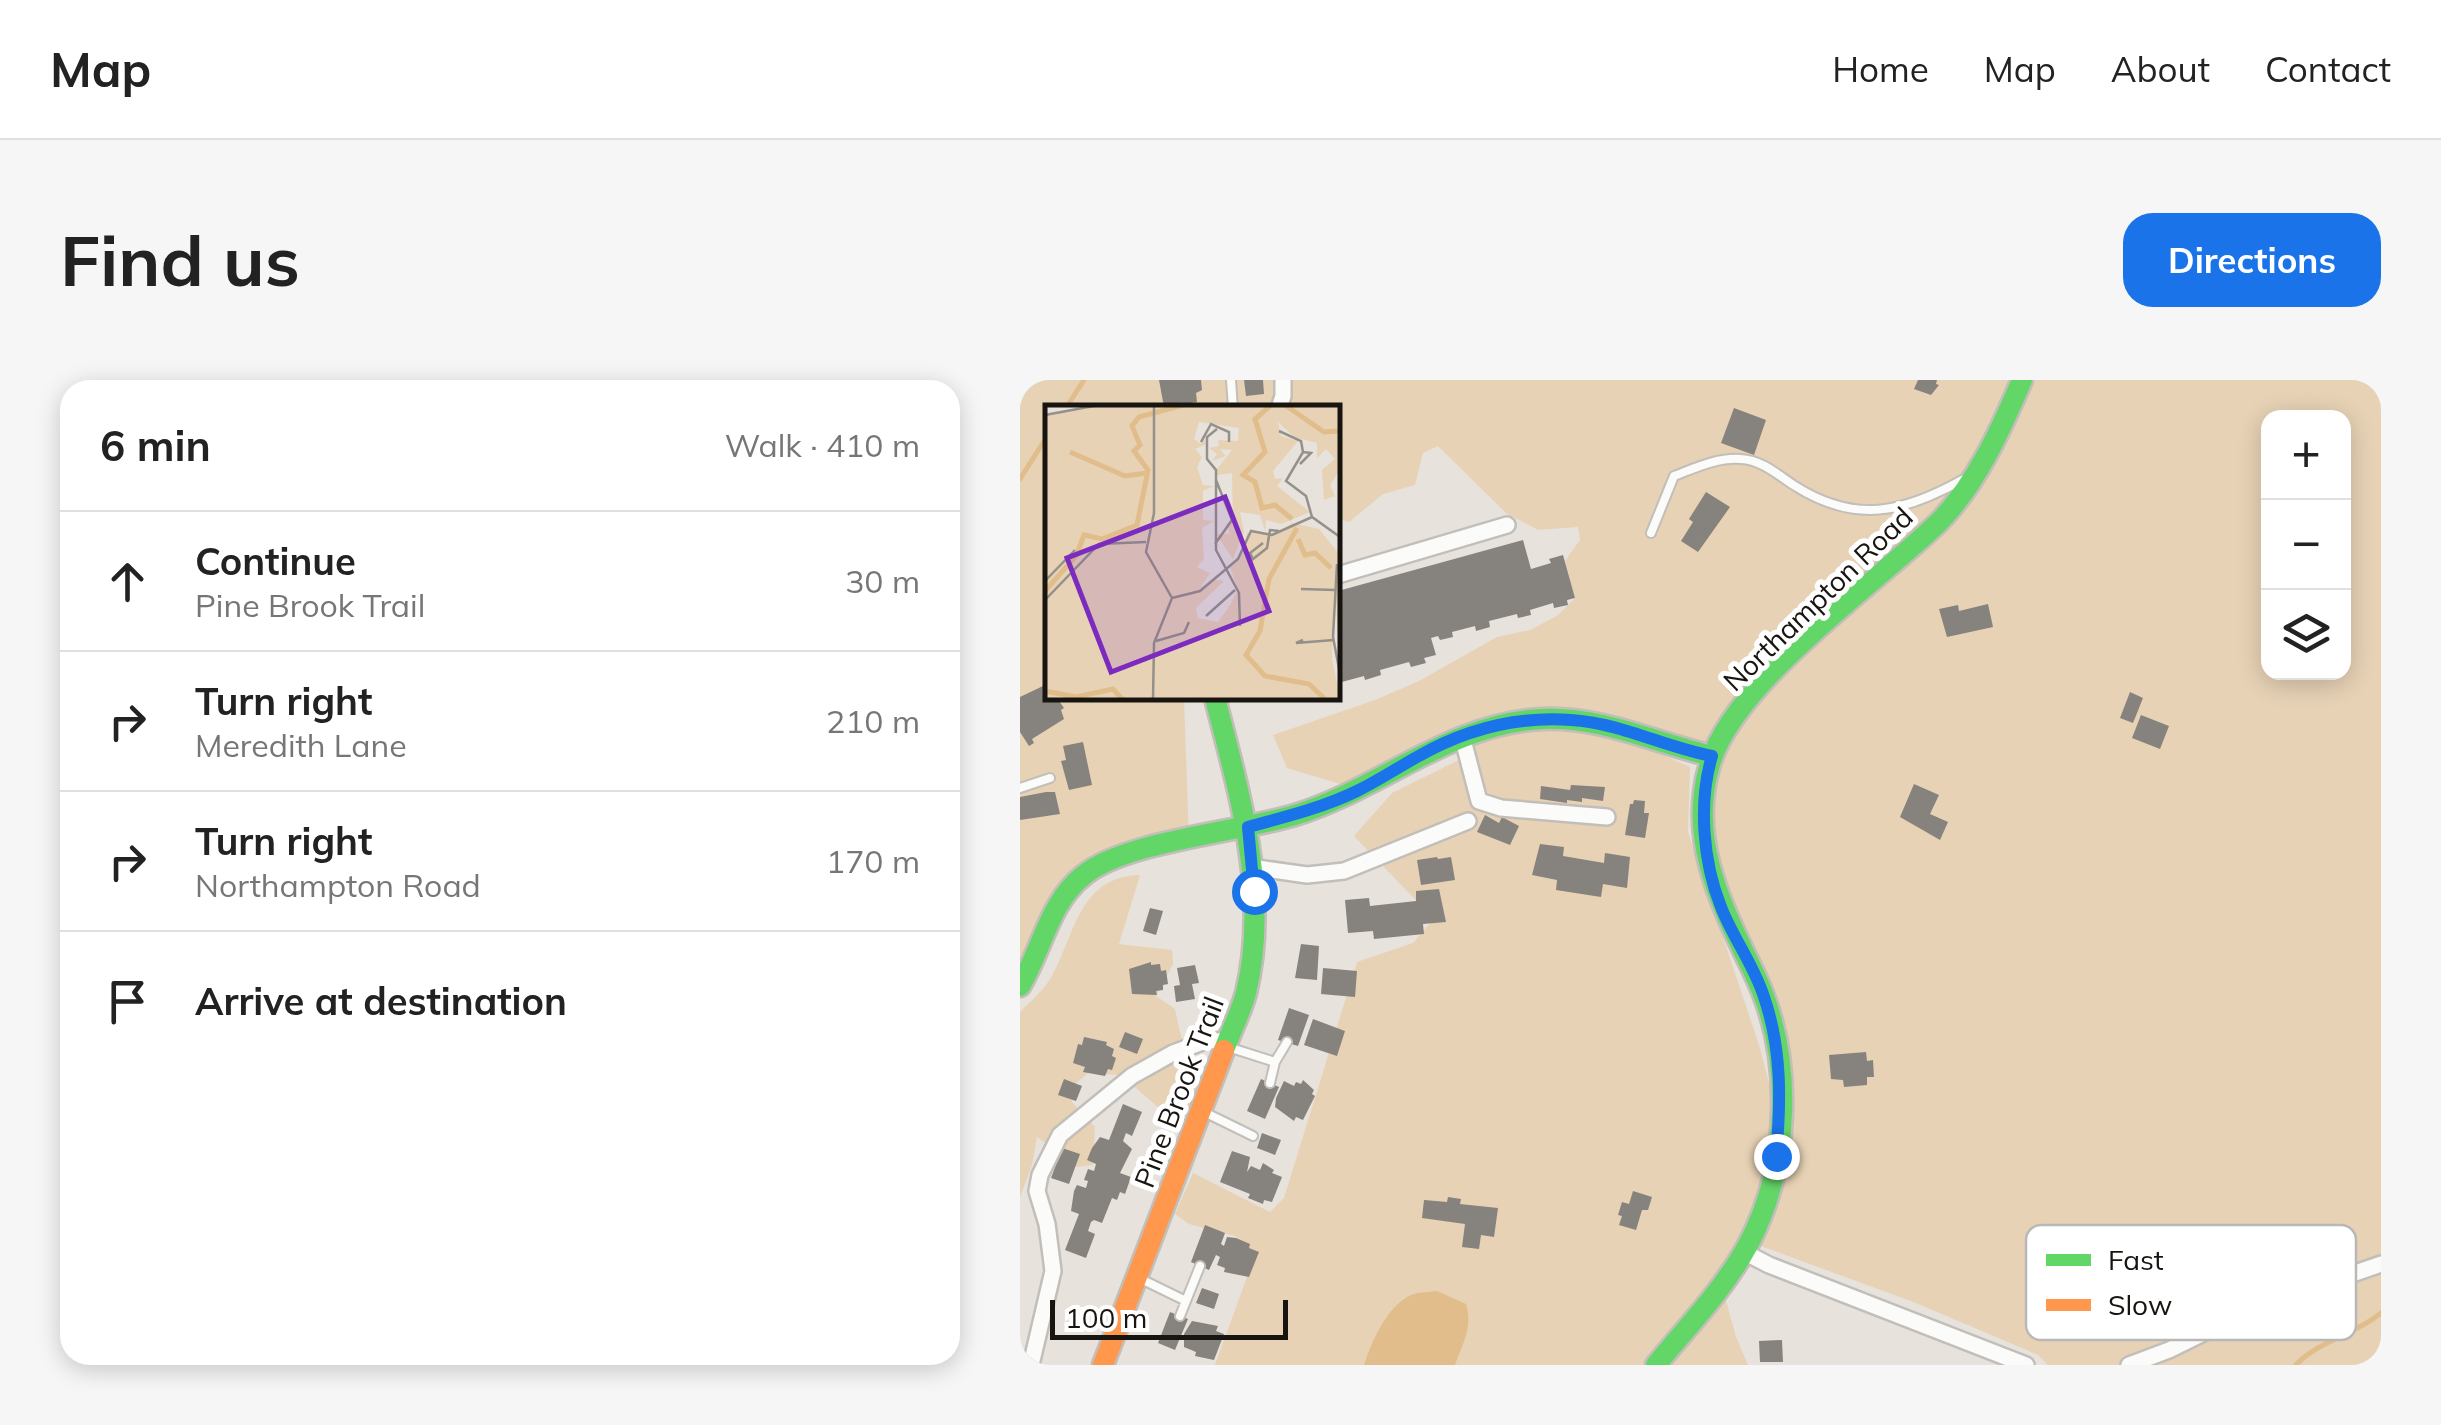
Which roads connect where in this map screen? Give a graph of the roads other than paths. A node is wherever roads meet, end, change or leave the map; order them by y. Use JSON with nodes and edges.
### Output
{"nodes":[{"id":1,"x":1231,"y":380,"type":"edge"},
{"id":2,"x":1283,"y":380,"type":"edge"},
{"id":3,"x":2022,"y":380,"type":"edge"},
{"id":4,"x":1233,"y":405,"type":"edge"},
{"id":5,"x":1280,"y":405,"type":"edge"},
{"id":6,"x":1979,"y":471,"type":"junction"},
{"id":7,"x":1507,"y":526,"type":"dead end"},
{"id":8,"x":1651,"y":533,"type":"dead end"},
{"id":9,"x":1340,"y":574,"type":"edge"},
{"id":10,"x":1216,"y":700,"type":"edge"},
{"id":11,"x":1462,"y":736,"type":"junction"},
{"id":12,"x":1712,"y":756,"type":"junction"},
{"id":13,"x":1050,"y":778,"type":"dead end"},
{"id":14,"x":1020,"y":788,"type":"edge"},
{"id":15,"x":1606,"y":817,"type":"dead end"},
{"id":16,"x":1468,"y":820,"type":"dead end"},
{"id":17,"x":1248,"y":827,"type":"junction"},
{"id":18,"x":1251,"y":866,"type":"junction"},
{"id":19,"x":1024,"y":973,"type":"edge"},
{"id":20,"x":1287,"y":1042,"type":"dead end"},
{"id":21,"x":1228,"y":1044,"type":"junction"},
{"id":22,"x":1275,"y":1062,"type":"junction"},
{"id":23,"x":1270,"y":1083,"type":"dead end"},
{"id":24,"x":1202,"y":1111,"type":"junction"},
{"id":25,"x":1253,"y":1136,"type":"dead end"},
{"id":26,"x":1744,"y":1252,"type":"junction"},
{"id":27,"x":2381,"y":1264,"type":"edge"},
{"id":28,"x":1200,"y":1266,"type":"dead end"},
{"id":29,"x":2356,"y":1273,"type":"edge"},
{"id":30,"x":1137,"y":1276,"type":"junction"},
{"id":31,"x":1186,"y":1302,"type":"junction"},
{"id":32,"x":1180,"y":1316,"type":"dead end"},
{"id":33,"x":2189,"y":1340,"type":"edge"},
{"id":34,"x":1032,"y":1365,"type":"edge"},
{"id":35,"x":1103,"y":1365,"type":"edge"},
{"id":36,"x":1656,"y":1365,"type":"edge"},
{"id":37,"x":2026,"y":1365,"type":"edge"},
{"id":38,"x":2128,"y":1365,"type":"edge"}],
"edges":[{"from":1,"to":4,"type":"lane"},
{"from":2,"to":5,"type":"street"},
{"from":3,"to":6,"type":"street","name":"Northampton Road"},
{"from":6,"to":8,"type":"lane"},
{"from":6,"to":12,"type":"street","name":"Northampton Road"},
{"from":7,"to":9,"type":"street"},
{"from":10,"to":17,"type":"street","name":"Pine Brook Trail"},
{"from":11,"to":12,"type":"street"},
{"from":11,"to":15,"type":"street"},
{"from":11,"to":17,"type":"street"},
{"from":12,"to":26,"type":"street","name":"Northampton Road"},
{"from":13,"to":14,"type":"lane"},
{"from":16,"to":18,"type":"street"},
{"from":17,"to":18,"type":"street","name":"Pine Brook Trail"},
{"from":17,"to":19,"type":"street"},
{"from":18,"to":21,"type":"street","name":"Pine Brook Trail"},
{"from":20,"to":22,"type":"lane"},
{"from":21,"to":22,"type":"lane"},
{"from":21,"to":24,"type":"street","name":"Pine Brook Trail"},
{"from":21,"to":34,"type":"street"},
{"from":22,"to":23,"type":"lane"},
{"from":24,"to":25,"type":"lane"},
{"from":24,"to":30,"type":"street","name":"Pine Brook Trail"},
{"from":26,"to":36,"type":"street","name":"Northampton Road"},
{"from":26,"to":37,"type":"street"},
{"from":27,"to":29,"type":"street"},
{"from":28,"to":31,"type":"lane"},
{"from":30,"to":31,"type":"lane"},
{"from":30,"to":35,"type":"street","name":"Pine Brook Trail"},
{"from":31,"to":32,"type":"lane"},
{"from":33,"to":38,"type":"street"}]}
